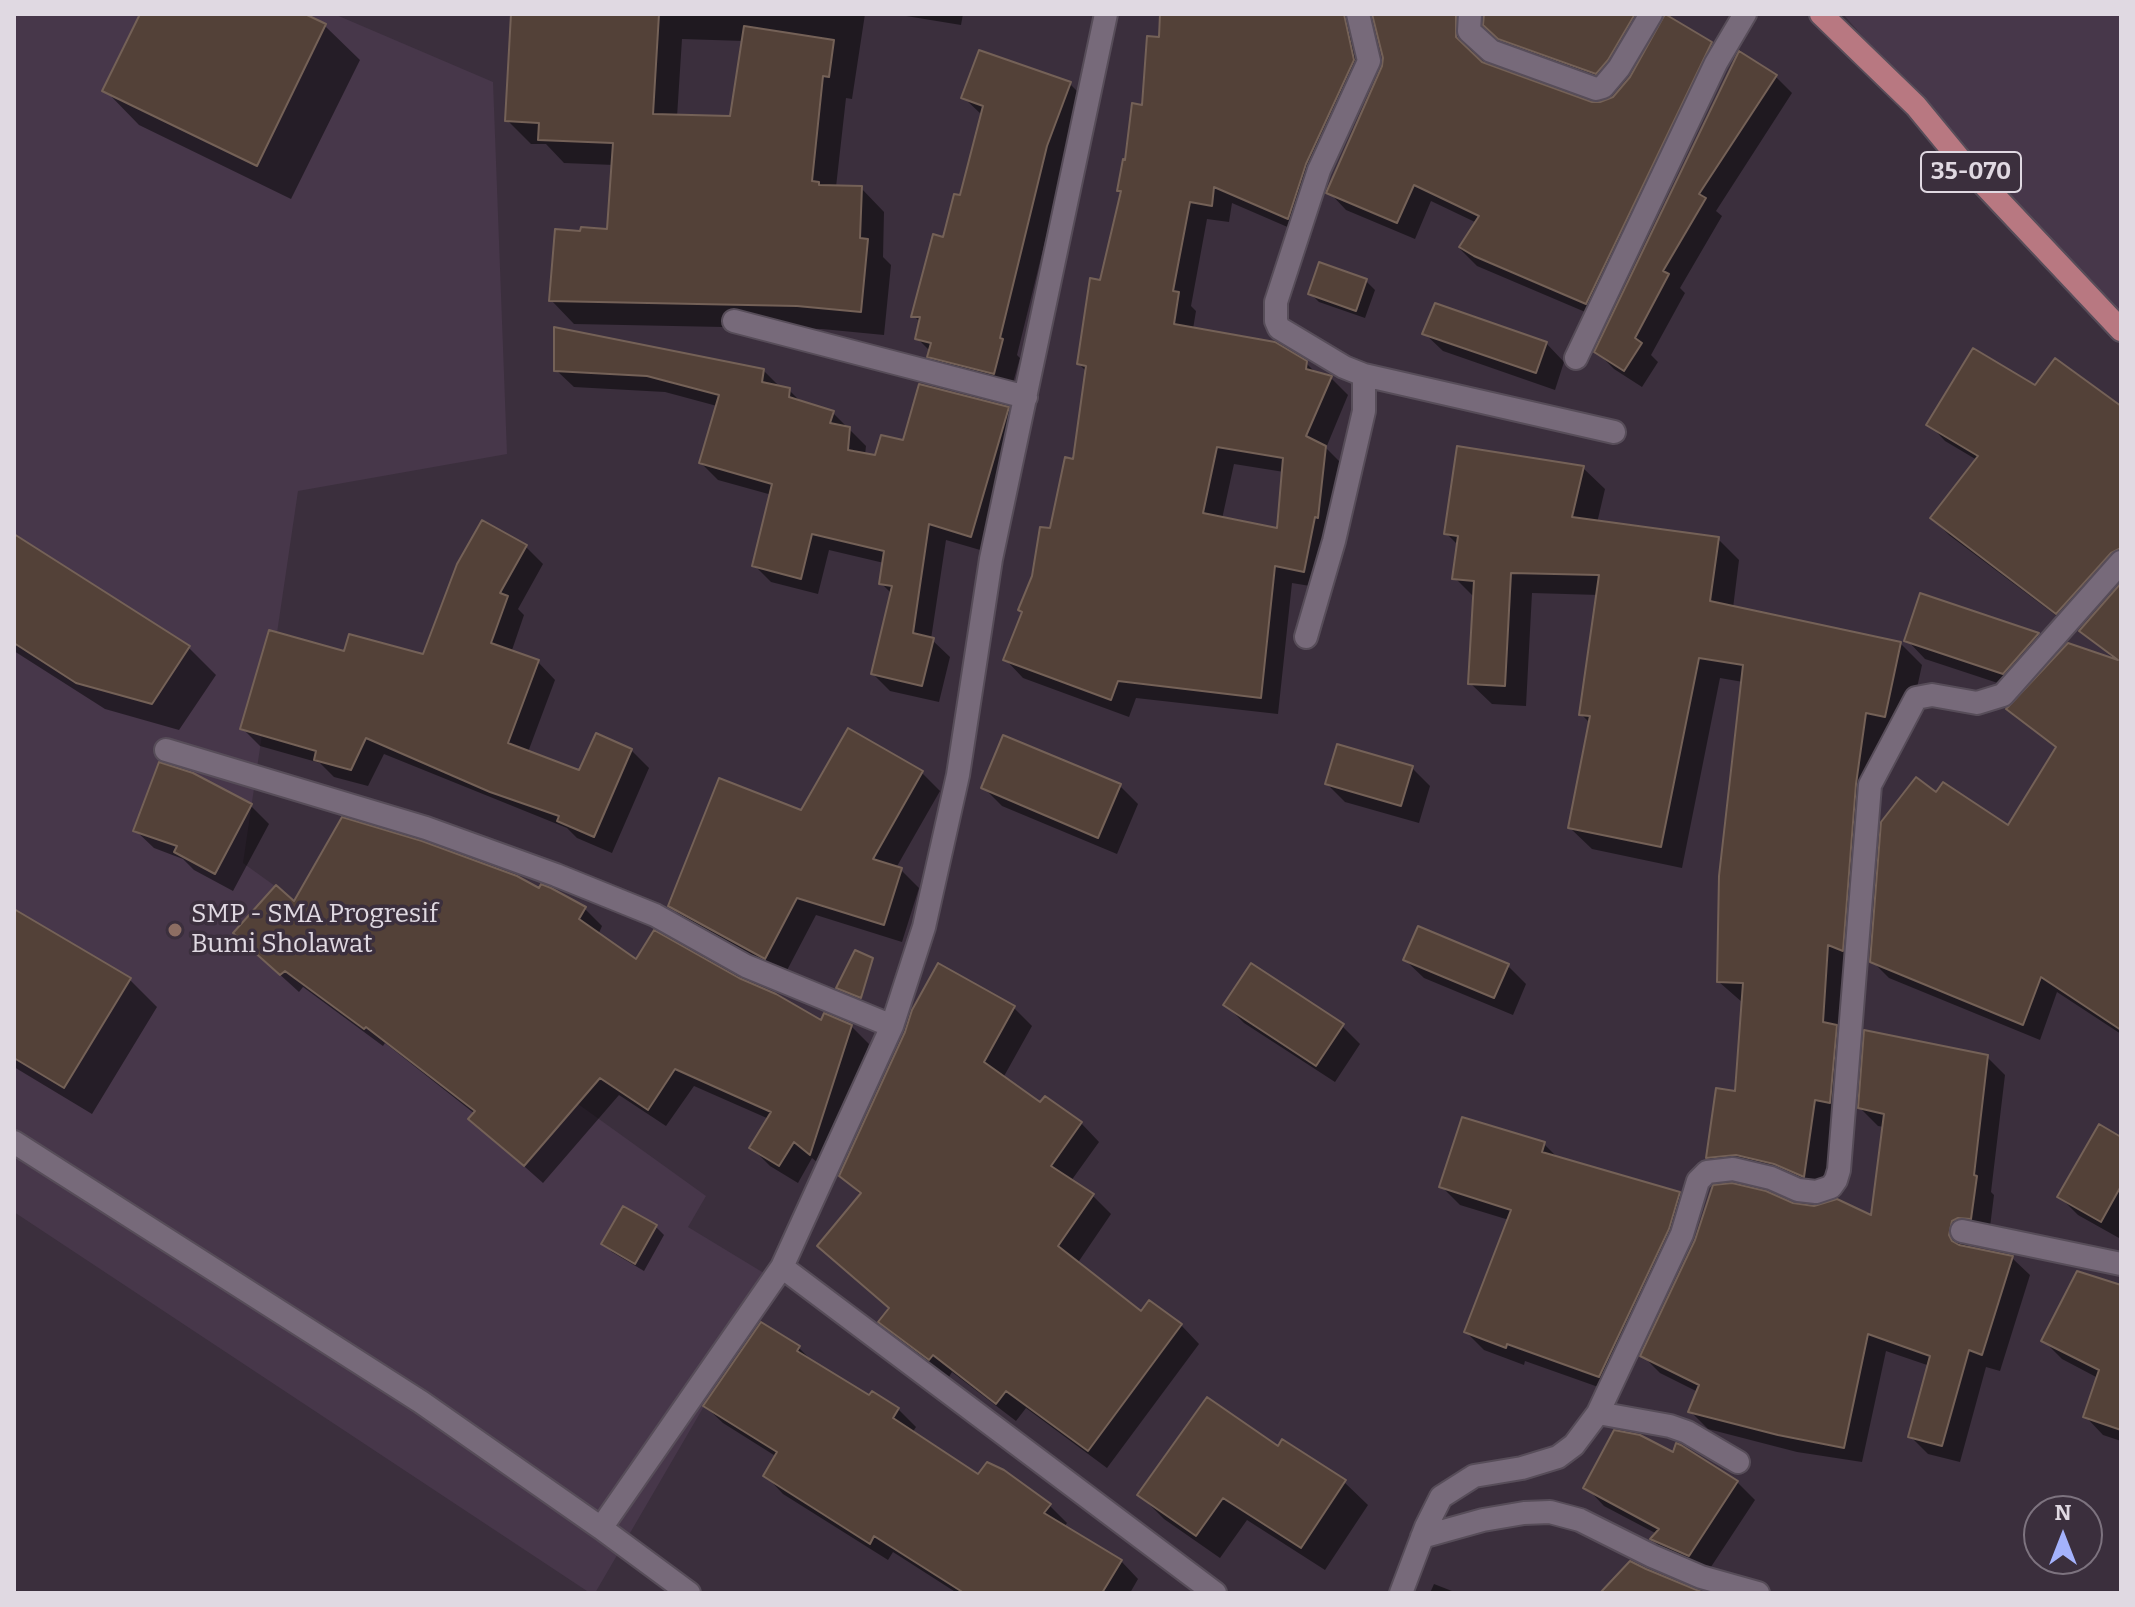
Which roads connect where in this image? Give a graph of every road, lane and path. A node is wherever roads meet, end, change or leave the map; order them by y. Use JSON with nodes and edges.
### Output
{"nodes":[{"id":1,"x":1106,"y":14,"type":"edge"},
{"id":2,"x":1358,"y":14,"type":"edge"},
{"id":3,"x":1470,"y":14,"type":"edge"},
{"id":4,"x":1651,"y":14,"type":"edge"},
{"id":5,"x":1745,"y":14,"type":"edge"},
{"id":6,"x":1821,"y":14,"type":"edge"},
{"id":7,"x":734,"y":321,"type":"dead end"},
{"id":8,"x":2121,"y":330,"type":"edge"},
{"id":9,"x":1576,"y":358,"type":"dead end"},
{"id":10,"x":1364,"y":375,"type":"junction"},
{"id":11,"x":1026,"y":397,"type":"junction"},
{"id":12,"x":1614,"y":432,"type":"dead end"},
{"id":13,"x":2121,"y":562,"type":"edge"},
{"id":14,"x":1306,"y":637,"type":"dead end"},
{"id":15,"x":166,"y":750,"type":"dead end"},
{"id":16,"x":892,"y":1026,"type":"junction"},
{"id":17,"x":14,"y":1142,"type":"edge"},
{"id":18,"x":1962,"y":1231,"type":"dead end"},
{"id":19,"x":2121,"y":1264,"type":"edge"},
{"id":20,"x":782,"y":1267,"type":"junction"},
{"id":21,"x":1598,"y":1413,"type":"junction"},
{"id":22,"x":1738,"y":1462,"type":"dead end"},
{"id":23,"x":601,"y":1528,"type":"junction"},
{"id":24,"x":1424,"y":1532,"type":"junction"},
{"id":25,"x":1204,"y":1590,"type":"edge"},
{"id":26,"x":1748,"y":1591,"type":"edge"},
{"id":27,"x":689,"y":1593,"type":"edge"},
{"id":28,"x":1401,"y":1593,"type":"edge"}],
"edges":[{"from":1,"to":11,"type":"street"},
{"from":2,"to":10,"type":"street"},
{"from":3,"to":4,"type":"street"},
{"from":5,"to":9,"type":"street"},
{"from":6,"to":8,"type":"main road","number":"35-070"},
{"from":7,"to":11,"type":"street"},
{"from":10,"to":12,"type":"street"},
{"from":10,"to":14,"type":"street"},
{"from":11,"to":16,"type":"street"},
{"from":13,"to":21,"type":"street"},
{"from":15,"to":16,"type":"street"},
{"from":16,"to":20,"type":"street"},
{"from":17,"to":23,"type":"street"},
{"from":18,"to":19,"type":"street"},
{"from":20,"to":23,"type":"street"},
{"from":20,"to":25,"type":"street"},
{"from":21,"to":22,"type":"street"},
{"from":21,"to":24,"type":"street"},
{"from":23,"to":27,"type":"street"},
{"from":24,"to":26,"type":"street"},
{"from":24,"to":28,"type":"street"}]}
